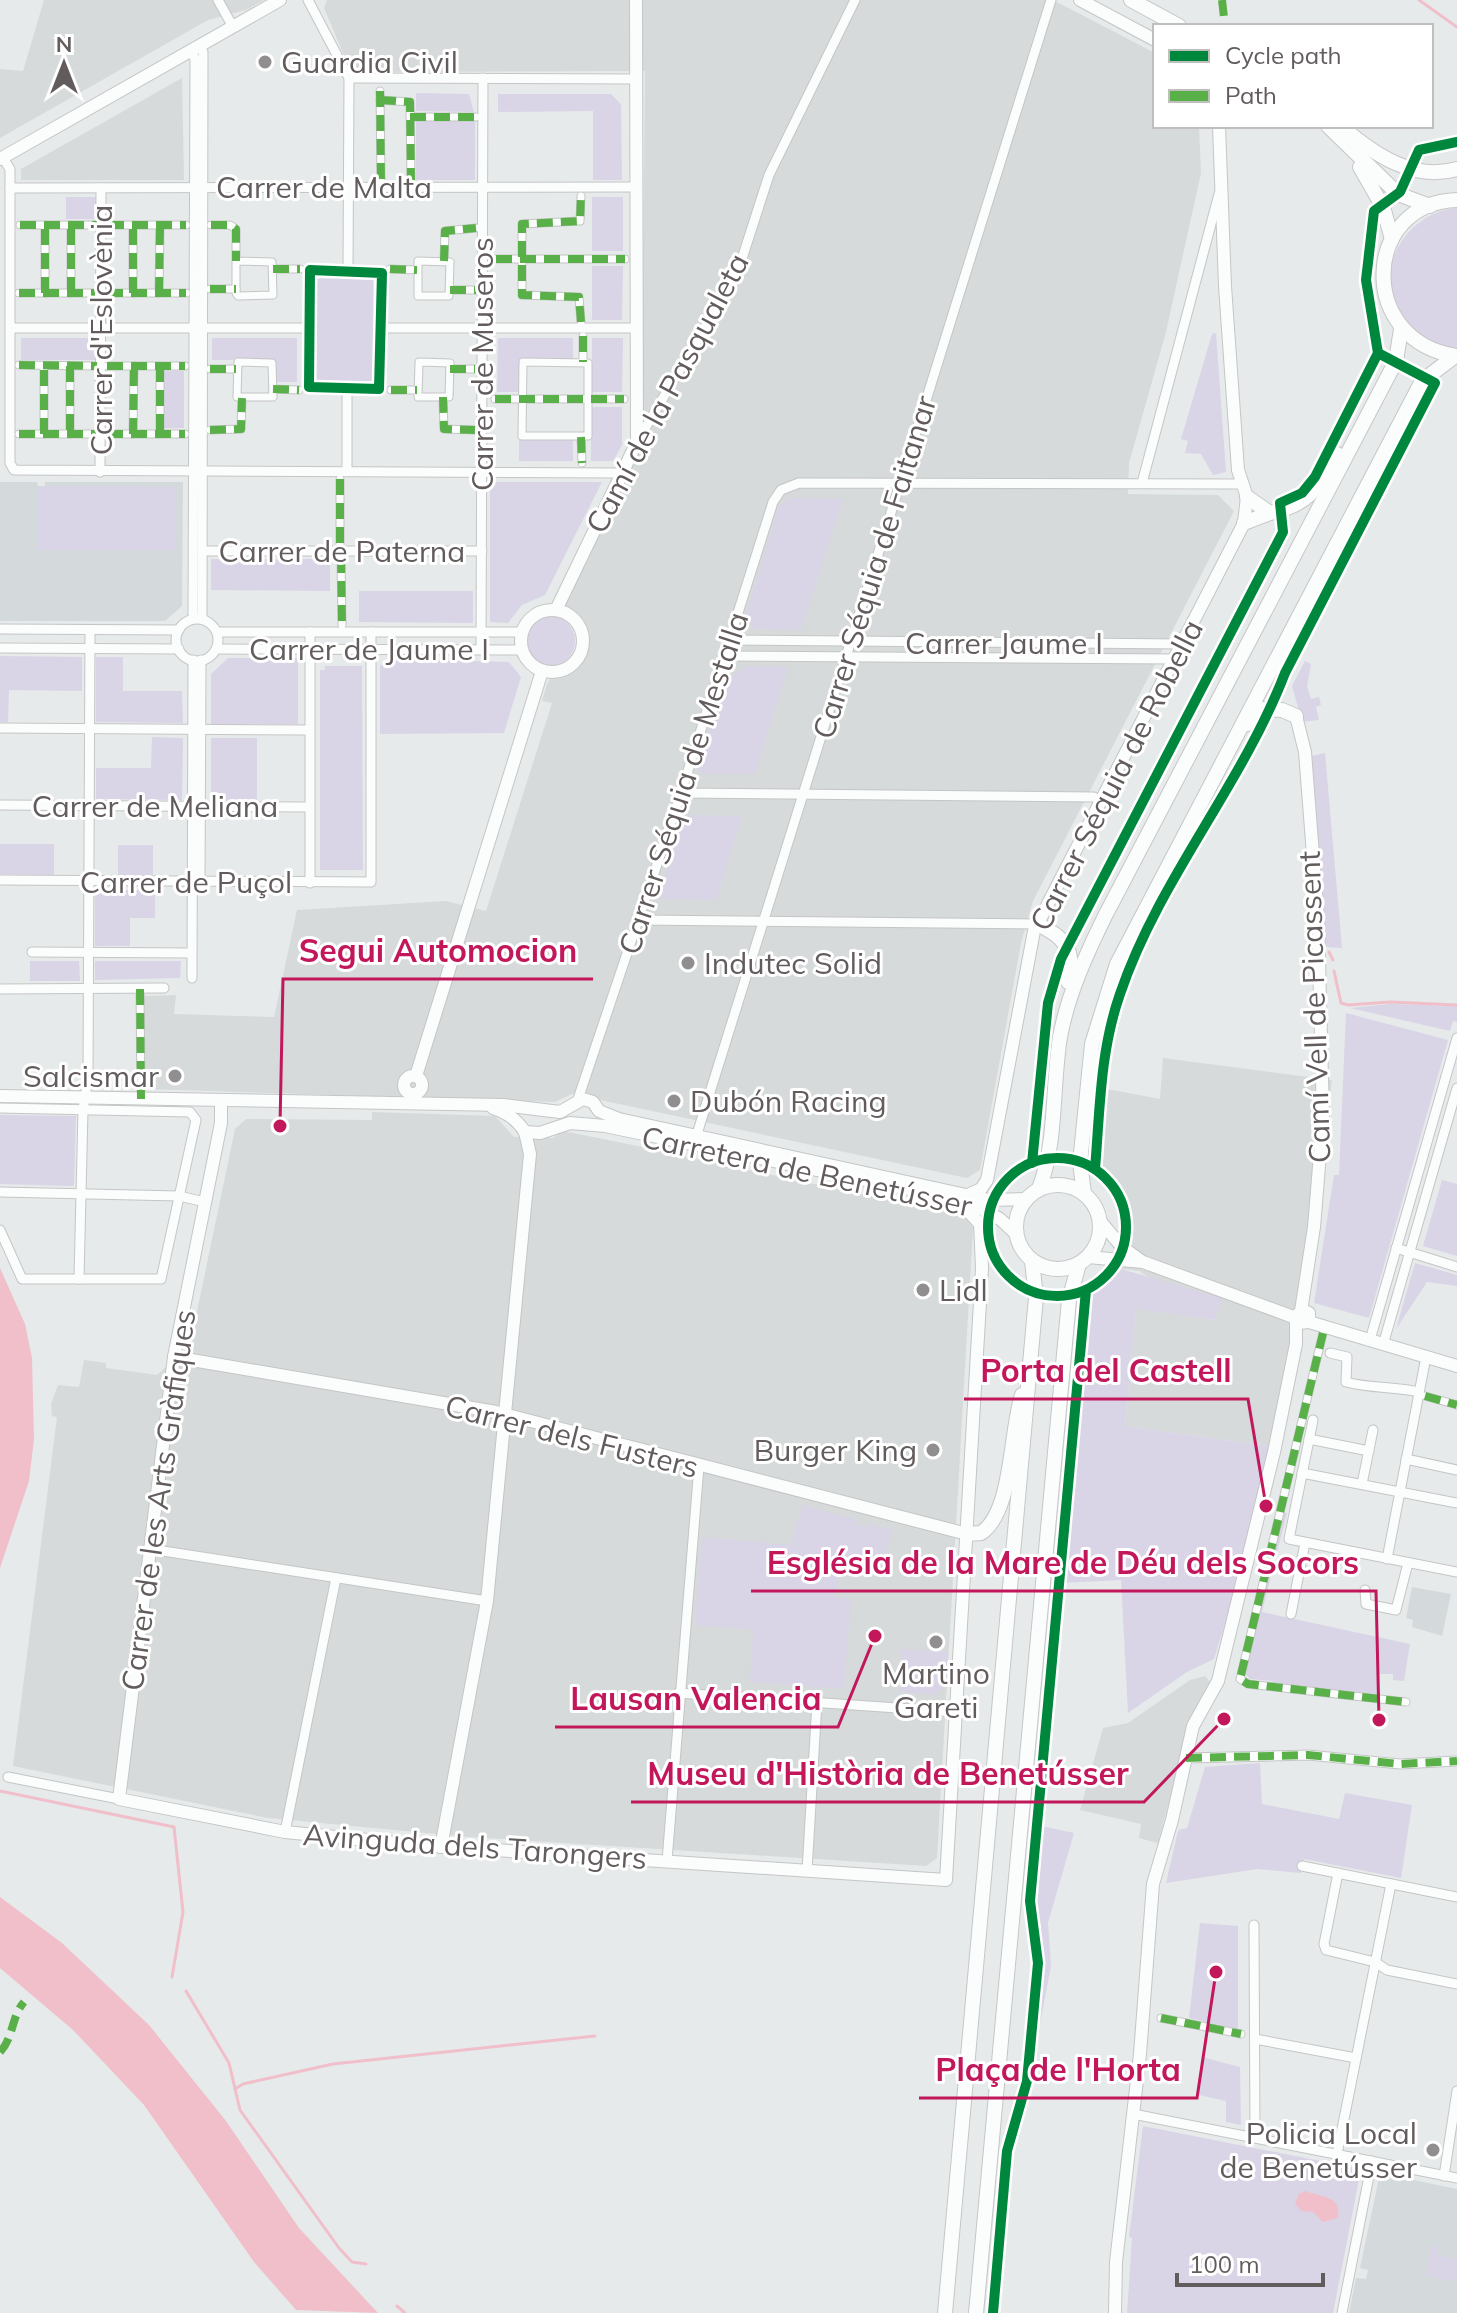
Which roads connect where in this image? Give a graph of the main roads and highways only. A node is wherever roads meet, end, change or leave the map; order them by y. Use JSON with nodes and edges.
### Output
{"nodes":[{"id":1,"x":1131,"y":0,"type":"edge"},
{"id":2,"x":1175,"y":24,"type":"edge"},
{"id":3,"x":1330,"y":128,"type":"edge"},
{"id":4,"x":1344,"y":128,"type":"edge"},
{"id":5,"x":1347,"y":146,"type":"junction"},
{"id":6,"x":1457,"y":169,"type":"edge"},
{"id":7,"x":1457,"y":200,"type":"edge"},
{"id":8,"x":1430,"y":206,"type":"junction"},
{"id":9,"x":1392,"y":239,"type":"junction"},
{"id":10,"x":1401,"y":329,"type":"junction"},
{"id":11,"x":1456,"y":356,"type":"edge"},
{"id":12,"x":1379,"y":394,"type":"junction"},
{"id":13,"x":1245,"y":491,"type":"road end"},
{"id":14,"x":1270,"y":513,"type":"junction"},
{"id":15,"x":1244,"y":523,"type":"road end"},
{"id":16,"x":1296,"y":716,"type":"road end"},
{"id":17,"x":1236,"y":735,"type":"junction"},
{"id":18,"x":1037,"y":924,"type":"road end"},
{"id":19,"x":1064,"y":1017,"type":"junction"},
{"id":20,"x":1039,"y":1189,"type":"junction"},
{"id":21,"x":1084,"y":1193,"type":"junction"},
{"id":22,"x":1032,"y":1261,"type":"junction"},
{"id":23,"x":1084,"y":1261,"type":"junction"},
{"id":24,"x":1029,"y":1376,"type":"junction"},
{"id":25,"x":967,"y":1527,"type":"road end"},
{"id":26,"x":945,"y":2313,"type":"edge"},
{"id":27,"x":976,"y":2313,"type":"edge"}],
"edges":[{"from":1,"to":2,"type":"main road"},
{"from":3,"to":5,"type":"main road"},
{"from":4,"to":6,"type":"main road"},
{"from":5,"to":8,"type":"main road"},
{"from":5,"to":9,"type":"main road"},
{"from":7,"to":8,"type":"main road"},
{"from":8,"to":9,"type":"main road"},
{"from":9,"to":10,"type":"main road"},
{"from":10,"to":11,"type":"main road"},
{"from":10,"to":12,"type":"main road"},
{"from":11,"to":17,"type":"main road"},
{"from":12,"to":14,"type":"main road"},
{"from":12,"to":19,"type":"main road"},
{"from":13,"to":14,"type":"main road"},
{"from":14,"to":15,"type":"main road"},
{"from":16,"to":17,"type":"main road"},
{"from":17,"to":21,"type":"main road"},
{"from":18,"to":19,"type":"main road"},
{"from":19,"to":20,"type":"main road"},
{"from":20,"to":21,"type":"main road"},
{"from":20,"to":22,"type":"main road"},
{"from":21,"to":23,"type":"main road"},
{"from":22,"to":23,"type":"main road"},
{"from":22,"to":24,"type":"main road"},
{"from":23,"to":27,"type":"main road"},
{"from":24,"to":25,"type":"main road"},
{"from":24,"to":26,"type":"main road"}]}
